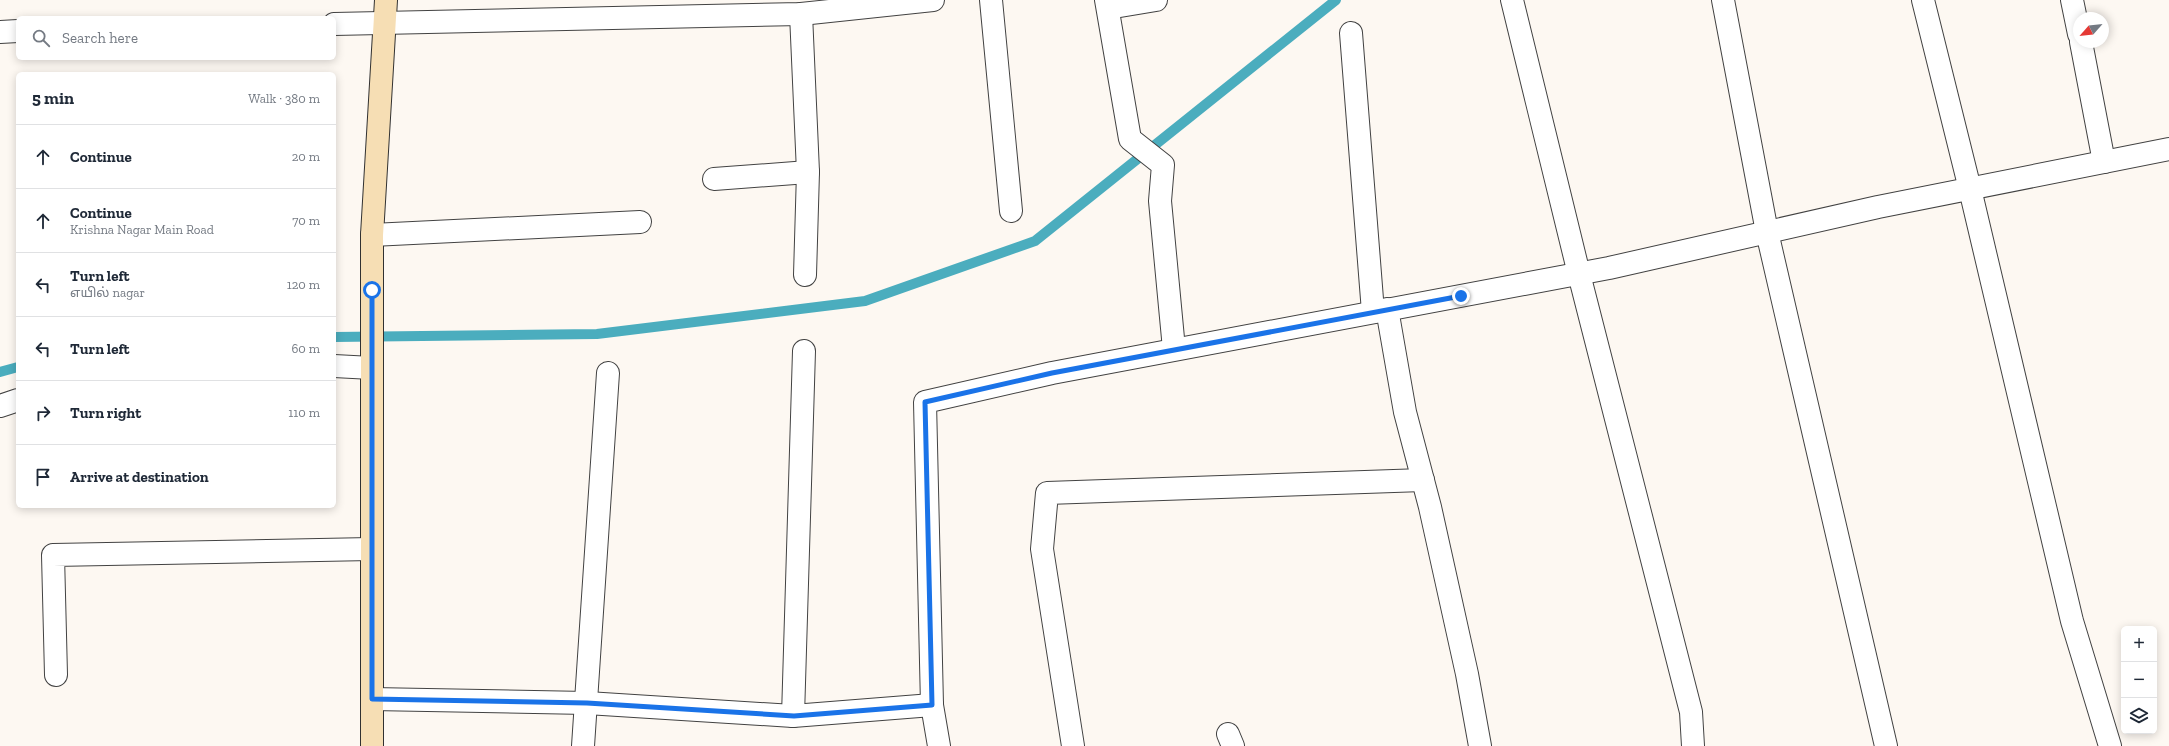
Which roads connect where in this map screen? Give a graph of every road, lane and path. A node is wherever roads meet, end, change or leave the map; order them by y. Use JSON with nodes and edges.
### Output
{"nodes":[{"id":1,"x":386,"y":0,"type":"edge"},
{"id":2,"x":933,"y":0,"type":"edge"},
{"id":3,"x":991,"y":0,"type":"edge"},
{"id":4,"x":1156,"y":0,"type":"edge"},
{"id":5,"x":1512,"y":0,"type":"edge"},
{"id":6,"x":1723,"y":0,"type":"edge"},
{"id":7,"x":1923,"y":0,"type":"edge"},
{"id":8,"x":2072,"y":0,"type":"edge"},
{"id":9,"x":1107,"y":4,"type":"edge"},
{"id":10,"x":2074,"y":12,"type":"edge"},
{"id":11,"x":800,"y":14,"type":"junction"},
{"id":12,"x":386,"y":23,"type":"junction"},
{"id":13,"x":336,"y":24,"type":"edge"},
{"id":14,"x":16,"y":31,"type":"edge"},
{"id":15,"x":0,"y":32,"type":"edge"},
{"id":16,"x":1351,"y":33,"type":"dead end"},
{"id":17,"x":2081,"y":48,"type":"edge"},
{"id":18,"x":2169,"y":149,"type":"edge"},
{"id":19,"x":2104,"y":162,"type":"junction"},
{"id":20,"x":808,"y":172,"type":"junction"},
{"id":21,"x":714,"y":179,"type":"dead end"},
{"id":22,"x":1970,"y":189,"type":"junction"},
{"id":23,"x":1010,"y":211,"type":"dead end"},
{"id":24,"x":640,"y":222,"type":"dead end"},
{"id":25,"x":1767,"y":232,"type":"junction"},
{"id":26,"x":372,"y":235,"type":"junction"},
{"id":27,"x":1579,"y":274,"type":"junction"},
{"id":28,"x":805,"y":275,"type":"dead end"},
{"id":29,"x":1380,"y":311,"type":"junction"},
{"id":30,"x":1174,"y":349,"type":"junction"},
{"id":31,"x":804,"y":351,"type":"dead end"},
{"id":32,"x":336,"y":366,"type":"edge"},
{"id":33,"x":372,"y":368,"type":"junction"},
{"id":34,"x":608,"y":372,"type":"dead end"},
{"id":35,"x":16,"y":401,"type":"edge"},
{"id":36,"x":0,"y":406,"type":"edge"},
{"id":37,"x":1423,"y":480,"type":"junction"},
{"id":38,"x":371,"y":549,"type":"junction"},
{"id":39,"x":56,"y":675,"type":"dead end"},
{"id":40,"x":372,"y":699,"type":"junction"},
{"id":41,"x":587,"y":703,"type":"junction"},
{"id":42,"x":932,"y":705,"type":"junction"},
{"id":43,"x":794,"y":716,"type":"junction"},
{"id":44,"x":372,"y":746,"type":"edge"},
{"id":45,"x":583,"y":746,"type":"edge"},
{"id":46,"x":939,"y":746,"type":"edge"},
{"id":47,"x":1073,"y":746,"type":"edge"},
{"id":48,"x":1480,"y":746,"type":"edge"},
{"id":49,"x":1693,"y":746,"type":"edge"},
{"id":50,"x":1886,"y":746,"type":"edge"},
{"id":51,"x":2110,"y":746,"type":"edge"}],
"edges":[{"from":1,"to":12,"type":"street"},
{"from":2,"to":11,"type":"street"},
{"from":3,"to":23,"type":"street"},
{"from":4,"to":9,"type":"street"},
{"from":5,"to":27,"type":"street"},
{"from":6,"to":25,"type":"street"},
{"from":7,"to":22,"type":"street"},
{"from":8,"to":10,"type":"street"},
{"from":9,"to":30,"type":"street"},
{"from":11,"to":12,"type":"street"},
{"from":11,"to":20,"type":"street"},
{"from":12,"to":13,"type":"street"},
{"from":12,"to":26,"type":"street"},
{"from":14,"to":15,"type":"street"},
{"from":16,"to":29,"type":"street"},
{"from":17,"to":19,"type":"street"},
{"from":18,"to":19,"type":"street"},
{"from":19,"to":22,"type":"street"},
{"from":20,"to":21,"type":"street"},
{"from":20,"to":28,"type":"street"},
{"from":22,"to":25,"type":"street"},
{"from":22,"to":51,"type":"street"},
{"from":24,"to":26,"type":"street"},
{"from":25,"to":27,"type":"street"},
{"from":25,"to":50,"type":"street"},
{"from":26,"to":33,"type":"street"},
{"from":27,"to":29,"type":"street"},
{"from":27,"to":49,"type":"street"},
{"from":29,"to":30,"type":"street"},
{"from":29,"to":37,"type":"street"},
{"from":30,"to":42,"type":"street"},
{"from":31,"to":43,"type":"street"},
{"from":32,"to":33,"type":"street"},
{"from":33,"to":38,"type":"street"},
{"from":34,"to":41,"type":"street"},
{"from":35,"to":36,"type":"street"},
{"from":37,"to":47,"type":"street"},
{"from":37,"to":48,"type":"street"},
{"from":38,"to":39,"type":"street"},
{"from":38,"to":40,"type":"street"},
{"from":40,"to":41,"type":"street"},
{"from":40,"to":44,"type":"street"},
{"from":41,"to":43,"type":"street"},
{"from":41,"to":45,"type":"street"},
{"from":42,"to":43,"type":"street"},
{"from":42,"to":46,"type":"street"}]}
